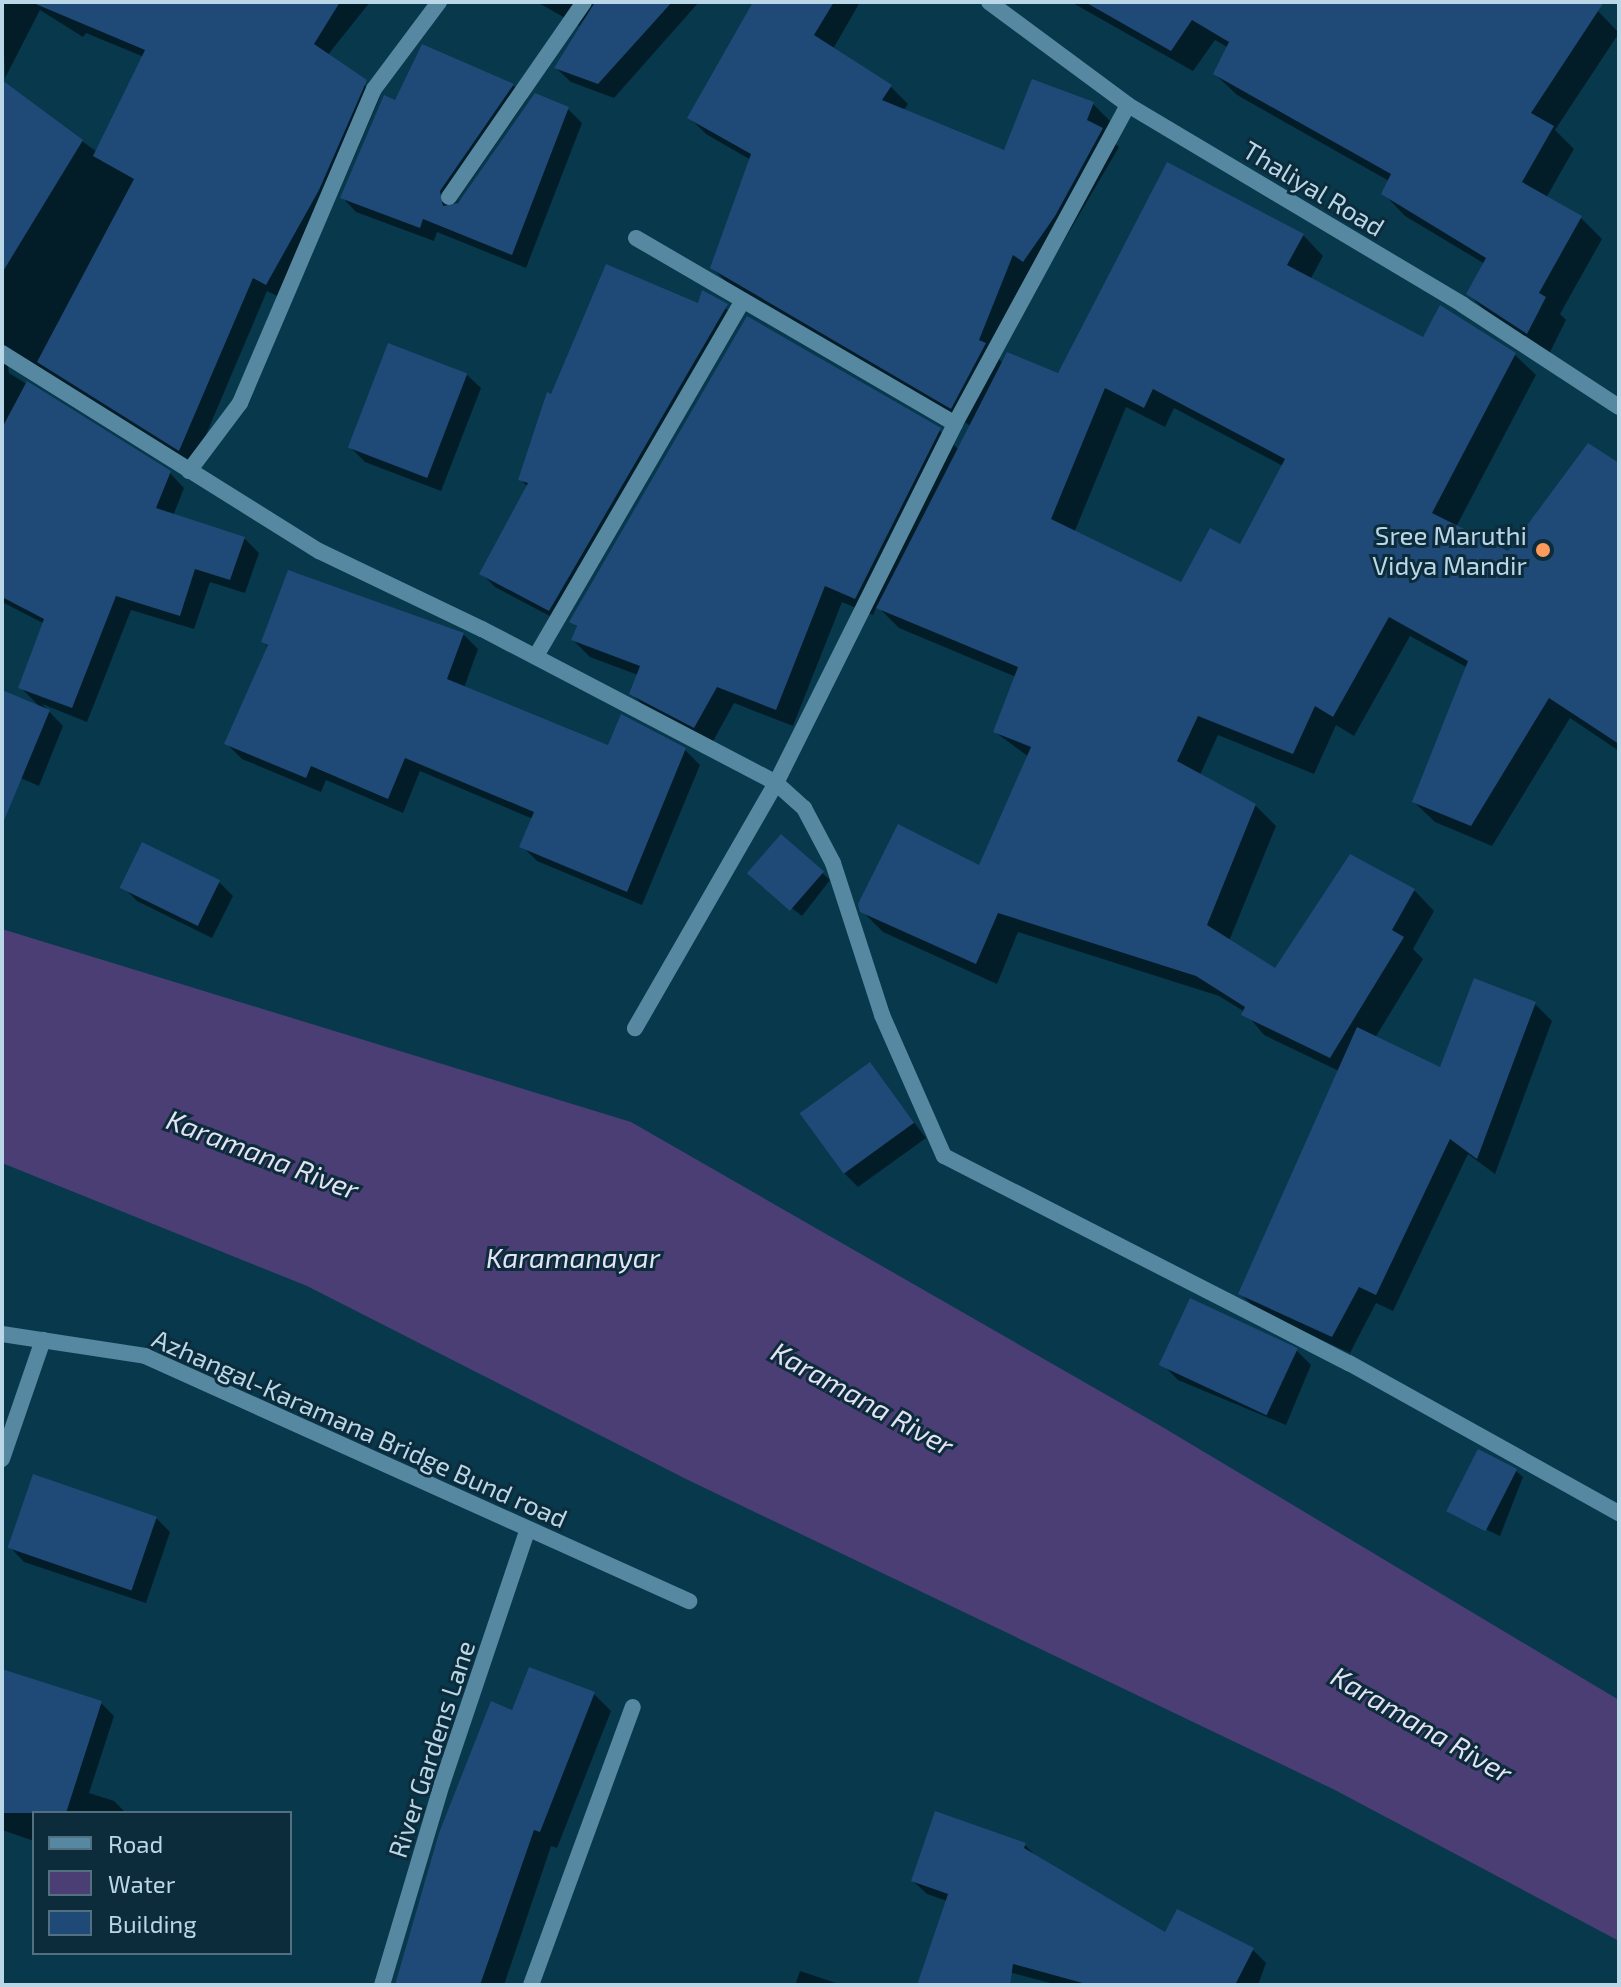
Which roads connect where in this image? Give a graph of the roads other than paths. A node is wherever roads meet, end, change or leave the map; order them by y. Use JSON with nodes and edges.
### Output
{"nodes":[{"id":1,"x":439,"y":2,"type":"edge"},
{"id":2,"x":584,"y":2,"type":"edge"},
{"id":3,"x":989,"y":2,"type":"edge"},
{"id":4,"x":1128,"y":105,"type":"junction"},
{"id":5,"x":449,"y":197,"type":"dead end"},
{"id":6,"x":636,"y":238,"type":"dead end"},
{"id":7,"x":743,"y":301,"type":"junction"},
{"id":8,"x":2,"y":353,"type":"edge"},
{"id":9,"x":1619,"y":407,"type":"edge"},
{"id":10,"x":955,"y":424,"type":"junction"},
{"id":11,"x":189,"y":471,"type":"junction"},
{"id":12,"x":536,"y":656,"type":"junction"},
{"id":13,"x":776,"y":783,"type":"junction"},
{"id":14,"x":635,"y":1028,"type":"dead end"},
{"id":15,"x":2,"y":1334,"type":"edge"},
{"id":16,"x":43,"y":1340,"type":"junction"},
{"id":17,"x":2,"y":1459,"type":"edge"},
{"id":18,"x":1619,"y":1513,"type":"edge"},
{"id":19,"x":528,"y":1529,"type":"junction"},
{"id":20,"x":689,"y":1601,"type":"dead end"},
{"id":21,"x":633,"y":1707,"type":"dead end"},
{"id":22,"x":382,"y":1985,"type":"edge"},
{"id":23,"x":531,"y":1985,"type":"edge"}],
"edges":[{"from":1,"to":11,"type":"street"},
{"from":2,"to":5,"type":"street"},
{"from":3,"to":4,"type":"street","name":"Thaliyal Road"},
{"from":4,"to":9,"type":"street","name":"Thaliyal Road"},
{"from":4,"to":10,"type":"street"},
{"from":6,"to":7,"type":"street"},
{"from":7,"to":10,"type":"street"},
{"from":7,"to":12,"type":"street"},
{"from":8,"to":11,"type":"street"},
{"from":10,"to":13,"type":"street"},
{"from":11,"to":12,"type":"street"},
{"from":12,"to":13,"type":"street"},
{"from":13,"to":14,"type":"street"},
{"from":13,"to":18,"type":"street"},
{"from":15,"to":16,"type":"street","name":"Azhangal-Karamana Bridge Bund road"},
{"from":16,"to":17,"type":"street"},
{"from":16,"to":19,"type":"street","name":"Azhangal-Karamana Bridge Bund road"},
{"from":19,"to":20,"type":"street","name":"Azhangal-Karamana Bridge Bund road"},
{"from":19,"to":22,"type":"street","name":"River Gardens Lane"},
{"from":21,"to":23,"type":"street"}]}
